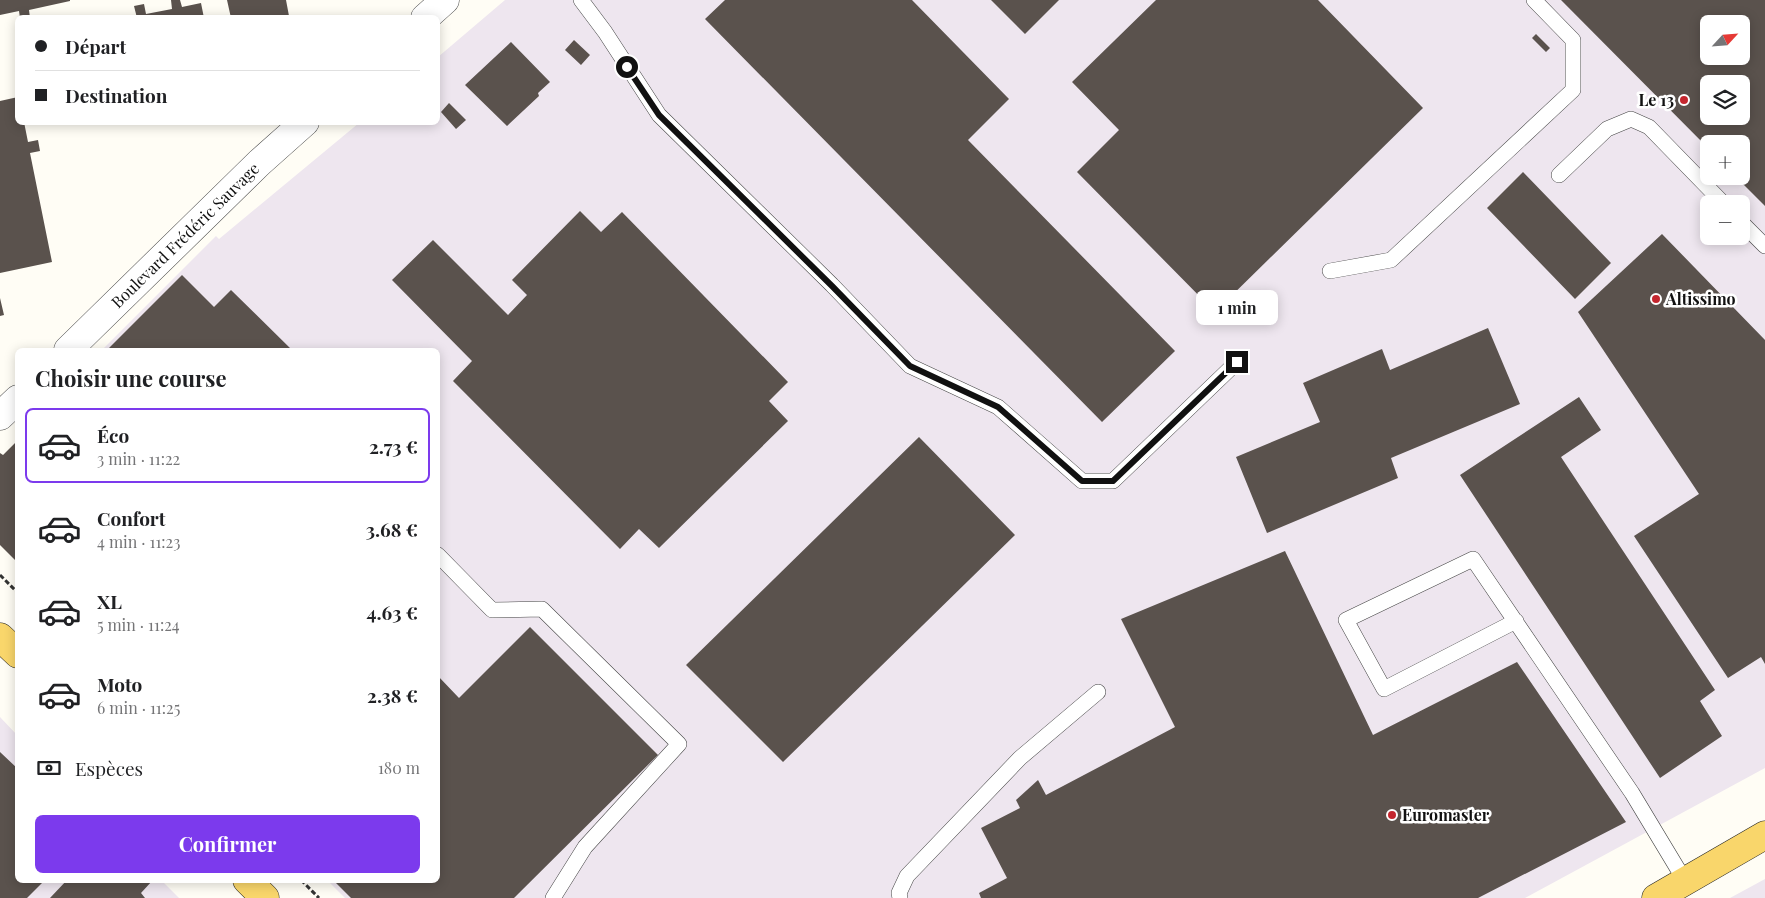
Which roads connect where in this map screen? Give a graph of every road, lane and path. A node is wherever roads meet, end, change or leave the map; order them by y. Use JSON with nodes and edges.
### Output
{"nodes":[{"id":1,"x":445,"y":0,"type":"edge"},
{"id":2,"x":581,"y":0,"type":"edge"},
{"id":3,"x":1534,"y":0,"type":"edge"},
{"id":4,"x":428,"y":15,"type":"edge"},
{"id":5,"x":302,"y":125,"type":"edge"},
{"id":6,"x":1559,"y":175,"type":"dead end"},
{"id":7,"x":1715,"y":195,"type":"edge"},
{"id":8,"x":1750,"y":231,"type":"edge"},
{"id":9,"x":1765,"y":246,"type":"edge"},
{"id":10,"x":1330,"y":271,"type":"dead end"},
{"id":11,"x":70,"y":348,"type":"edge"},
{"id":12,"x":1237,"y":362,"type":"dead end"},
{"id":13,"x":15,"y":402,"type":"edge"},
{"id":14,"x":0,"y":416,"type":"edge"},
{"id":15,"x":440,"y":558,"type":"edge"},
{"id":16,"x":0,"y":575,"type":"edge"},
{"id":17,"x":15,"y":590,"type":"edge"},
{"id":18,"x":1516,"y":621,"type":"junction"},
{"id":19,"x":0,"y":637,"type":"edge"},
{"id":20,"x":15,"y":651,"type":"edge"},
{"id":21,"x":1098,"y":692,"type":"dead end"},
{"id":22,"x":1765,"y":835,"type":"edge"},
{"id":23,"x":1685,"y":881,"type":"junction"},
{"id":24,"x":250,"y":883,"type":"edge"},
{"id":25,"x":304,"y":883,"type":"edge"},
{"id":26,"x":265,"y":898,"type":"edge"},
{"id":27,"x":319,"y":898,"type":"edge"},
{"id":28,"x":553,"y":898,"type":"edge"},
{"id":29,"x":900,"y":898,"type":"edge"},
{"id":30,"x":1656,"y":898,"type":"edge"}],
"edges":[{"from":1,"to":4,"type":"street"},
{"from":2,"to":12,"type":"lane"},
{"from":3,"to":10,"type":"lane"},
{"from":5,"to":11,"type":"street","name":"Boulevard Frédéric Sauvage"},
{"from":6,"to":7,"type":"lane"},
{"from":8,"to":9,"type":"lane"},
{"from":13,"to":14,"type":"street"},
{"from":15,"to":28,"type":"lane"},
{"from":16,"to":17,"type":"path"},
{"from":18,"to":18,"type":"lane"},
{"from":18,"to":23,"type":"lane"},
{"from":19,"to":20,"type":"main road"},
{"from":21,"to":29,"type":"lane"},
{"from":22,"to":23,"type":"main road"},
{"from":23,"to":30,"type":"main road"},
{"from":24,"to":26,"type":"main road"},
{"from":25,"to":27,"type":"path"}]}
